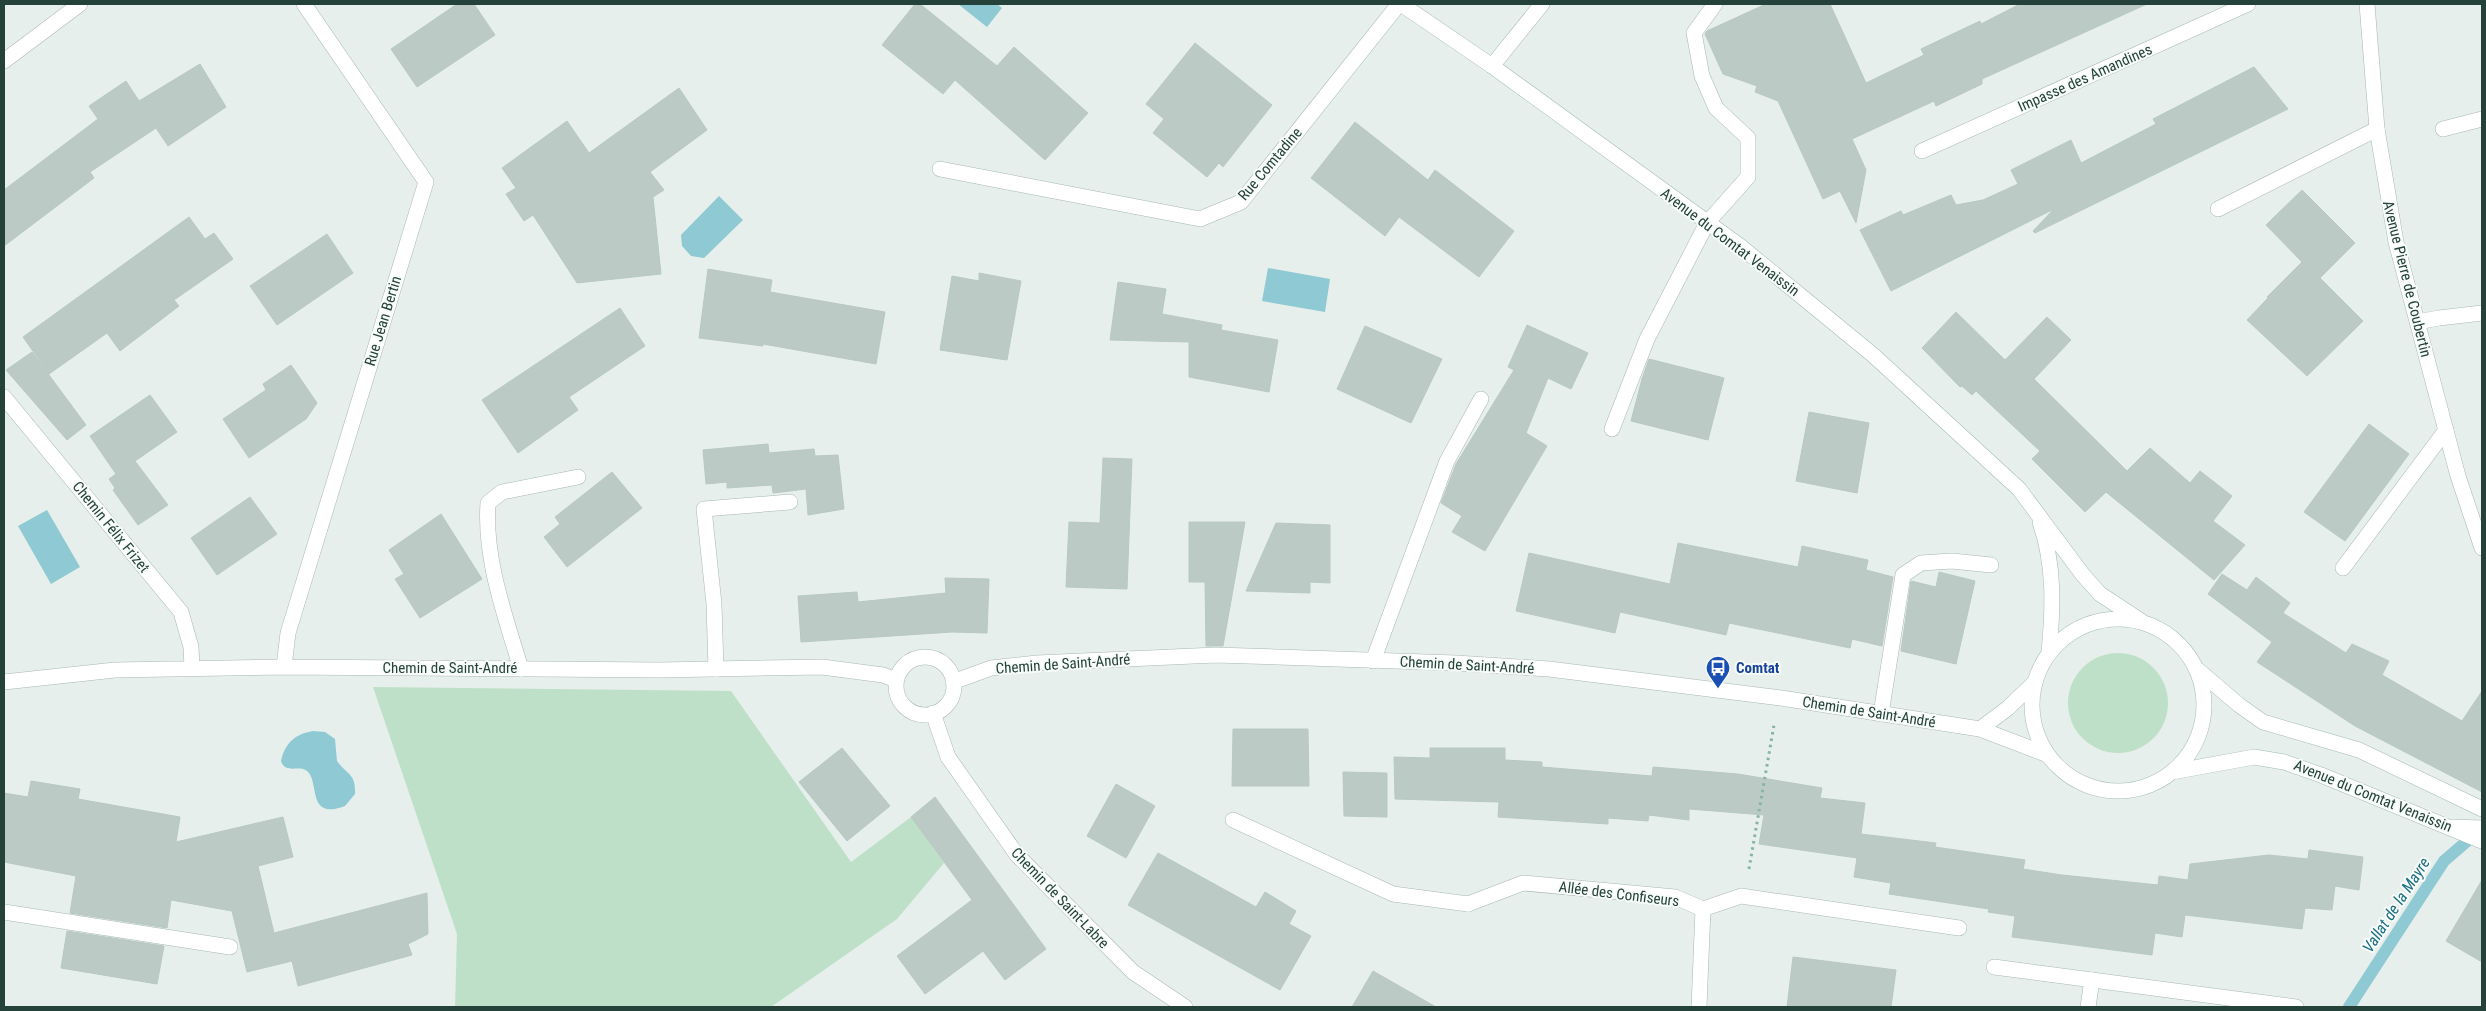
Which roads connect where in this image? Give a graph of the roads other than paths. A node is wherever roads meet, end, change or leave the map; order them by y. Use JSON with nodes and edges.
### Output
{"nodes":[{"id":1,"x":80,"y":4,"type":"edge"},
{"id":2,"x":304,"y":4,"type":"edge"},
{"id":3,"x":1400,"y":4,"type":"edge"},
{"id":4,"x":1542,"y":4,"type":"edge"},
{"id":5,"x":1715,"y":4,"type":"edge"},
{"id":6,"x":2248,"y":4,"type":"edge"},
{"id":7,"x":2366,"y":4,"type":"edge"},
{"id":8,"x":4,"y":61,"type":"edge"},
{"id":9,"x":1492,"y":66,"type":"junction"},
{"id":10,"x":2482,"y":119,"type":"edge"},
{"id":11,"x":2443,"y":128,"type":"dead end"},
{"id":12,"x":2377,"y":129,"type":"junction"},
{"id":13,"x":1922,"y":151,"type":"dead end"},
{"id":14,"x":940,"y":169,"type":"dead end"},
{"id":15,"x":2218,"y":209,"type":"dead end"},
{"id":16,"x":1707,"y":223,"type":"junction"},
{"id":17,"x":2482,"y":314,"type":"edge"},
{"id":18,"x":2417,"y":322,"type":"junction"},
{"id":19,"x":4,"y":398,"type":"edge"},
{"id":20,"x":1481,"y":399,"type":"dead end"},
{"id":21,"x":1612,"y":429,"type":"dead end"},
{"id":22,"x":2446,"y":430,"type":"junction"},
{"id":23,"x":578,"y":477,"type":"dead end"},
{"id":24,"x":790,"y":502,"type":"dead end"},
{"id":25,"x":2035,"y":509,"type":"junction"},
{"id":26,"x":2482,"y":548,"type":"edge"},
{"id":27,"x":1991,"y":565,"type":"dead end"},
{"id":28,"x":2343,"y":568,"type":"dead end"},
{"id":29,"x":2141,"y":621,"type":"junction"},
{"id":30,"x":2049,"y":653,"type":"junction"},
{"id":31,"x":1373,"y":661,"type":"junction"},
{"id":32,"x":284,"y":667,"type":"junction"},
{"id":33,"x":192,"y":668,"type":"junction"},
{"id":34,"x":522,"y":668,"type":"junction"},
{"id":35,"x":716,"y":669,"type":"junction"},
{"id":36,"x":2198,"y":670,"type":"junction"},
{"id":37,"x":896,"y":680,"type":"junction"},
{"id":38,"x":4,"y":682,"type":"edge"},
{"id":39,"x":954,"y":682,"type":"junction"},
{"id":40,"x":2035,"y":682,"type":"junction"},
{"id":41,"x":933,"y":713,"type":"junction"},
{"id":42,"x":1881,"y":714,"type":"junction"},
{"id":43,"x":1980,"y":729,"type":"junction"},
{"id":44,"x":2048,"y":755,"type":"junction"},
{"id":45,"x":2172,"y":772,"type":"junction"},
{"id":46,"x":2482,"y":809,"type":"edge"},
{"id":47,"x":1233,"y":820,"type":"dead end"},
{"id":48,"x":2452,"y":827,"type":"junction"},
{"id":49,"x":2482,"y":828,"type":"edge"},
{"id":50,"x":2482,"y":841,"type":"edge"},
{"id":51,"x":1703,"y":908,"type":"junction"},
{"id":52,"x":4,"y":912,"type":"edge"},
{"id":53,"x":1959,"y":928,"type":"dead end"},
{"id":54,"x":230,"y":947,"type":"dead end"},
{"id":55,"x":1994,"y":968,"type":"dead end"},
{"id":56,"x":2092,"y":980,"type":"junction"},
{"id":57,"x":1186,"y":1007,"type":"edge"},
{"id":58,"x":1699,"y":1007,"type":"edge"},
{"id":59,"x":2088,"y":1007,"type":"edge"},
{"id":60,"x":2296,"y":1007,"type":"edge"}],
"edges":[{"from":1,"to":8,"type":"street"},
{"from":2,"to":32,"type":"street","name":"Rue Jean Bertin"},
{"from":3,"to":9,"type":"street","name":"Avenue du Comtat Venaissin"},
{"from":3,"to":14,"type":"street","name":"Rue Comtadine"},
{"from":4,"to":9,"type":"street"},
{"from":5,"to":16,"type":"street"},
{"from":6,"to":13,"type":"street","name":"Impasse des Amandines"},
{"from":7,"to":12,"type":"street","name":"Avenue Pierre de Coubertin"},
{"from":9,"to":16,"type":"street","name":"Avenue du Comtat Venaissin"},
{"from":10,"to":11,"type":"street"},
{"from":12,"to":15,"type":"street"},
{"from":12,"to":18,"type":"street","name":"Avenue Pierre de Coubertin"},
{"from":16,"to":21,"type":"street"},
{"from":16,"to":25,"type":"street","name":"Avenue du Comtat Venaissin"},
{"from":17,"to":18,"type":"street"},
{"from":18,"to":22,"type":"street","name":"Avenue Pierre de Coubertin"},
{"from":19,"to":33,"type":"street","name":"Chemin Félix Frizet"},
{"from":20,"to":31,"type":"street"},
{"from":22,"to":26,"type":"street","name":"Avenue Pierre de Coubertin"},
{"from":22,"to":28,"type":"street"},
{"from":23,"to":34,"type":"street"},
{"from":24,"to":35,"type":"street"},
{"from":25,"to":29,"type":"street","name":"Avenue du Comtat Venaissin"},
{"from":25,"to":30,"type":"street","name":"Avenue du Comtat Venaissin"},
{"from":27,"to":42,"type":"street"},
{"from":29,"to":30,"type":"street"},
{"from":29,"to":36,"type":"street"},
{"from":30,"to":40,"type":"street"},
{"from":31,"to":39,"type":"street","name":"Chemin de Saint-André"},
{"from":31,"to":42,"type":"street","name":"Chemin de Saint-André"},
{"from":32,"to":33,"type":"street","name":"Chemin de Saint-André"},
{"from":32,"to":34,"type":"street","name":"Chemin de Saint-André"},
{"from":33,"to":38,"type":"street","name":"Chemin de Saint-André"},
{"from":34,"to":35,"type":"street","name":"Chemin de Saint-André"},
{"from":35,"to":37,"type":"street","name":"Chemin de Saint-André"},
{"from":36,"to":45,"type":"street"},
{"from":36,"to":46,"type":"street","name":"Avenue du Comtat Venaissin"},
{"from":37,"to":39,"type":"street"},
{"from":37,"to":41,"type":"street"},
{"from":39,"to":41,"type":"street"},
{"from":40,"to":43,"type":"street"},
{"from":40,"to":44,"type":"street"},
{"from":41,"to":57,"type":"street","name":"Chemin de Saint-Labre"},
{"from":42,"to":43,"type":"street","name":"Chemin de Saint-André"},
{"from":43,"to":44,"type":"street","name":"Chemin de Saint-André"},
{"from":44,"to":45,"type":"street"},
{"from":45,"to":48,"type":"street","name":"Avenue du Comtat Venaissin"},
{"from":47,"to":51,"type":"street","name":"Allée des Confiseurs"},
{"from":48,"to":49,"type":"street"},
{"from":48,"to":50,"type":"street","name":"Avenue du Comtat Venaissin"},
{"from":51,"to":53,"type":"street"},
{"from":51,"to":58,"type":"street"},
{"from":52,"to":54,"type":"street"},
{"from":55,"to":56,"type":"street"},
{"from":56,"to":59,"type":"street"},
{"from":56,"to":60,"type":"street"}]}
